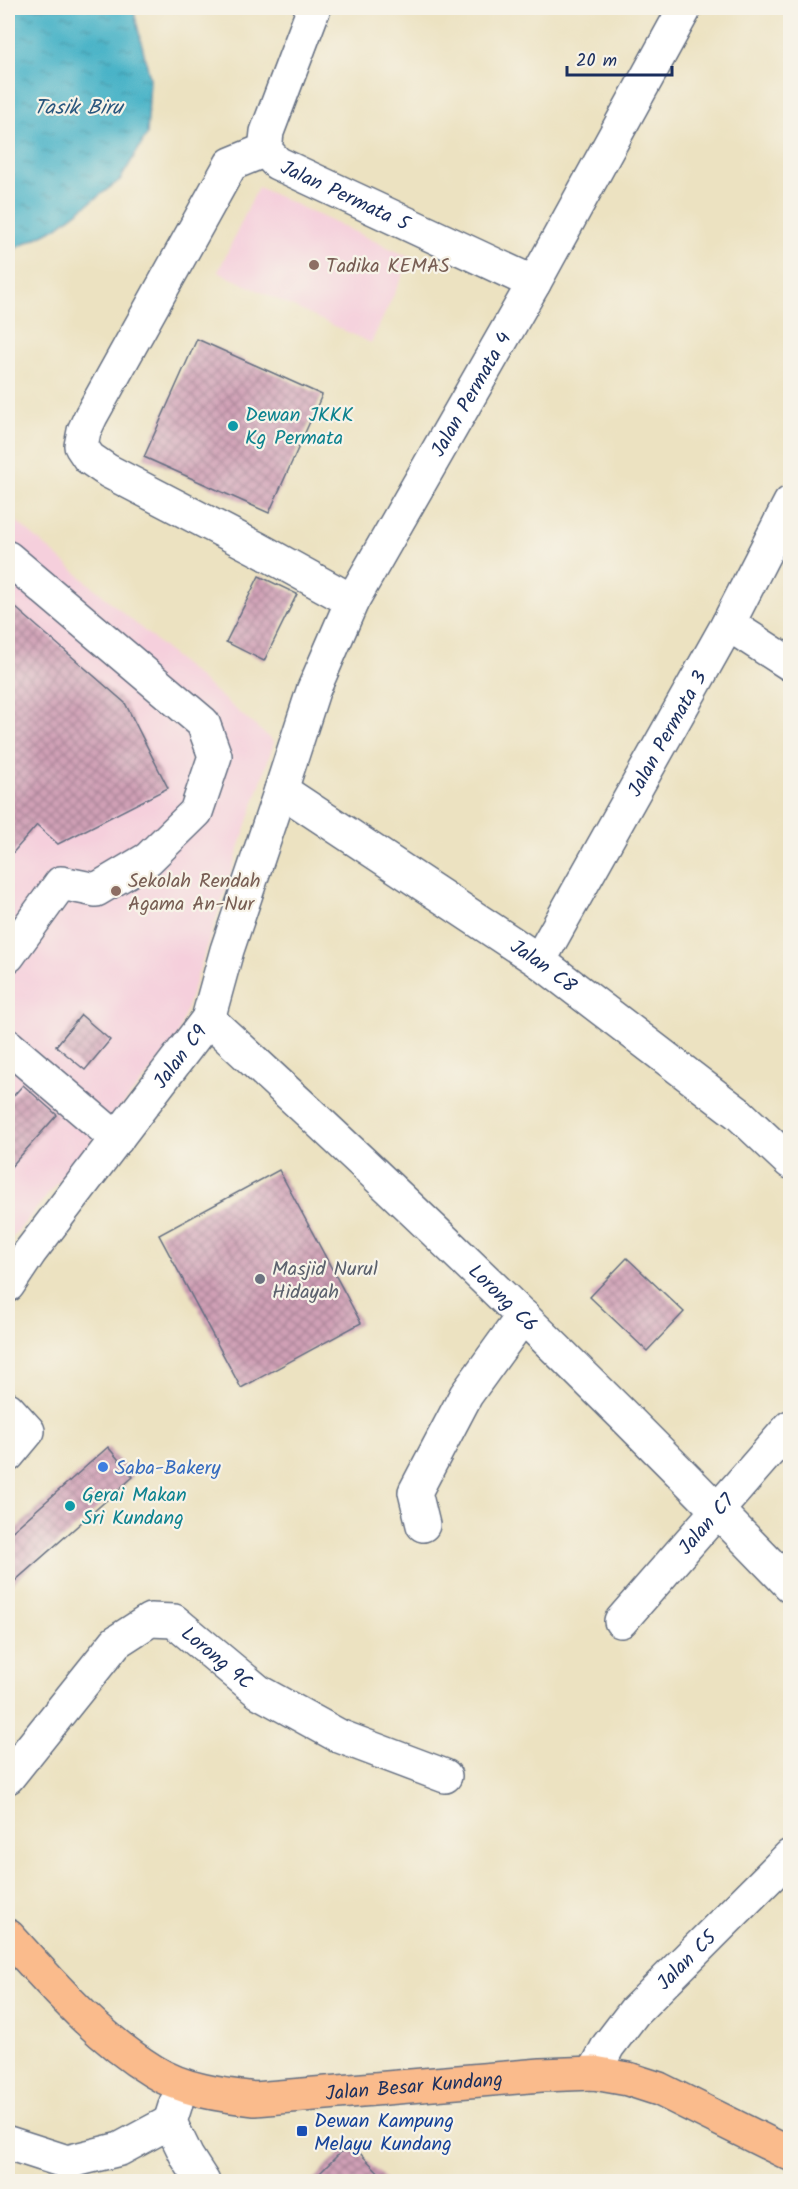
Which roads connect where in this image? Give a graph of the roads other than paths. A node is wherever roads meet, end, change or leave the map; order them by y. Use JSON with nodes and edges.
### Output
{"nodes":[{"id":1,"x":314,"y":8,"type":"edge"},
{"id":2,"x":685,"y":8,"type":"edge"},
{"id":3,"x":265,"y":150,"type":"junction"},
{"id":4,"x":534,"y":284,"type":"junction"},
{"id":5,"x":790,"y":503,"type":"edge"},
{"id":6,"x":8,"y":558,"type":"edge"},
{"id":7,"x":352,"y":601,"type":"junction"},
{"id":8,"x":728,"y":624,"type":"junction"},
{"id":9,"x":790,"y":664,"type":"edge"},
{"id":10,"x":281,"y":790,"type":"junction"},
{"id":11,"x":8,"y":956,"type":"edge"},
{"id":12,"x":539,"y":961,"type":"junction"},
{"id":13,"x":208,"y":1019,"type":"junction"},
{"id":14,"x":8,"y":1046,"type":"edge"},
{"id":15,"x":117,"y":1139,"type":"junction"},
{"id":16,"x":790,"y":1162,"type":"edge"},
{"id":17,"x":8,"y":1285,"type":"edge"},
{"id":18,"x":523,"y":1316,"type":"junction"},
{"id":19,"x":8,"y":1409,"type":"edge"},
{"id":20,"x":790,"y":1427,"type":"edge"},
{"id":21,"x":8,"y":1455,"type":"edge"},
{"id":22,"x":718,"y":1509,"type":"junction"},
{"id":23,"x":423,"y":1525,"type":"dead end"},
{"id":24,"x":790,"y":1585,"type":"edge"},
{"id":25,"x":621,"y":1621,"type":"dead end"},
{"id":26,"x":445,"y":1776,"type":"dead end"},
{"id":27,"x":8,"y":1777,"type":"edge"},
{"id":28,"x":790,"y":1856,"type":"edge"},
{"id":29,"x":8,"y":1936,"type":"edge"},
{"id":30,"x":594,"y":2073,"type":"junction"},
{"id":31,"x":181,"y":2084,"type":"junction"},
{"id":32,"x":170,"y":2122,"type":"junction"},
{"id":33,"x":8,"y":2143,"type":"edge"},
{"id":34,"x":790,"y":2154,"type":"edge"},
{"id":35,"x":203,"y":2181,"type":"edge"}],
"edges":[{"from":1,"to":3,"type":"street","name":"Jalan Permata 5"},
{"from":2,"to":4,"type":"street","name":"Jalan Permata 4"},
{"from":3,"to":4,"type":"street","name":"Jalan Permata 5"},
{"from":3,"to":7,"type":"street"},
{"from":4,"to":7,"type":"street","name":"Jalan Permata 4"},
{"from":5,"to":8,"type":"street","name":"Jalan Permata 3"},
{"from":6,"to":11,"type":"street"},
{"from":7,"to":10,"type":"street","name":"Jalan Permata 4"},
{"from":8,"to":9,"type":"street"},
{"from":8,"to":12,"type":"street","name":"Jalan Permata 3"},
{"from":10,"to":12,"type":"street","name":"Jalan C8"},
{"from":10,"to":13,"type":"street","name":"Jalan C9"},
{"from":12,"to":16,"type":"street","name":"Jalan C8"},
{"from":13,"to":15,"type":"street","name":"Jalan C9"},
{"from":13,"to":18,"type":"street","name":"Lorong C6"},
{"from":14,"to":15,"type":"street"},
{"from":15,"to":17,"type":"street","name":"Jalan C9"},
{"from":18,"to":22,"type":"street","name":"Lorong C6"},
{"from":18,"to":23,"type":"street"},
{"from":19,"to":21,"type":"street"},
{"from":20,"to":22,"type":"street","name":"Jalan C7"},
{"from":22,"to":24,"type":"street","name":"Lorong C6"},
{"from":22,"to":25,"type":"street","name":"Jalan C7"},
{"from":26,"to":27,"type":"street","name":"Lorong 9C"},
{"from":28,"to":30,"type":"street","name":"Jalan C5"},
{"from":29,"to":31,"type":"main road","name":"Jalan Besar Kundang"},
{"from":30,"to":31,"type":"main road","name":"Jalan Besar Kundang"},
{"from":30,"to":34,"type":"main road","name":"Jalan Besar Kundang"},
{"from":31,"to":32,"type":"street"},
{"from":32,"to":33,"type":"street"},
{"from":32,"to":35,"type":"street"}]}
